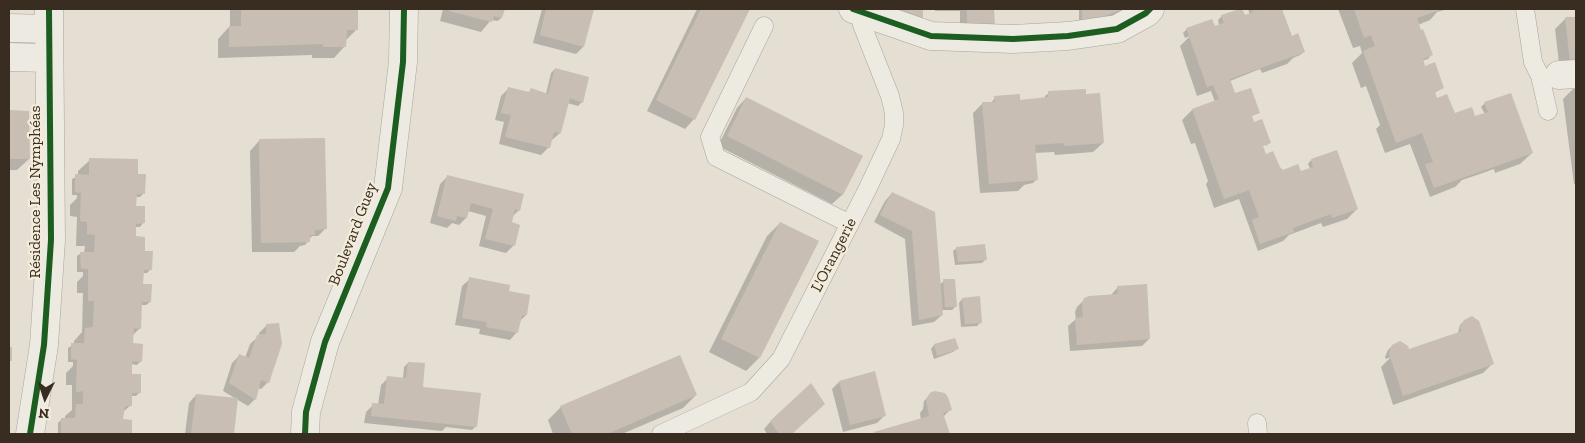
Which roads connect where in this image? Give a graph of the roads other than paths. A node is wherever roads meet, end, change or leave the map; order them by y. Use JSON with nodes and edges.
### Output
{"nodes":[{"id":1,"x":404,"y":9,"type":"edge"},
{"id":2,"x":1150,"y":9,"type":"edge"},
{"id":3,"x":1525,"y":9,"type":"edge"},
{"id":4,"x":858,"y":11,"type":"edge"},
{"id":5,"x":49,"y":19,"type":"edge"},
{"id":6,"x":764,"y":26,"type":"dead end"},
{"id":7,"x":9,"y":28,"type":"edge"},
{"id":8,"x":9,"y":57,"type":"edge"},
{"id":9,"x":48,"y":58,"type":"junction"},
{"id":10,"x":1559,"y":75,"type":"edge"},
{"id":11,"x":1548,"y":111,"type":"dead end"},
{"id":12,"x":850,"y":224,"type":"junction"},
{"id":13,"x":30,"y":434,"type":"edge"},
{"id":14,"x":305,"y":434,"type":"edge"},
{"id":15,"x":661,"y":434,"type":"edge"}],
"edges":[{"from":1,"to":14,"type":"street","name":"Boulevard Guey"},
{"from":2,"to":4,"type":"street"},
{"from":3,"to":10,"type":"lane"},
{"from":4,"to":12,"type":"lane","name":"L'Orangerie"},
{"from":5,"to":7,"type":"street","name":"Résidence Les Nymphéas"},
{"from":5,"to":9,"type":"street","name":"Résidence Les Nymphéas"},
{"from":6,"to":12,"type":"lane"},
{"from":8,"to":9,"type":"street"},
{"from":9,"to":13,"type":"street","name":"Résidence Les Nymphéas"},
{"from":10,"to":11,"type":"lane"},
{"from":12,"to":15,"type":"lane","name":"L'Orangerie"}]}
